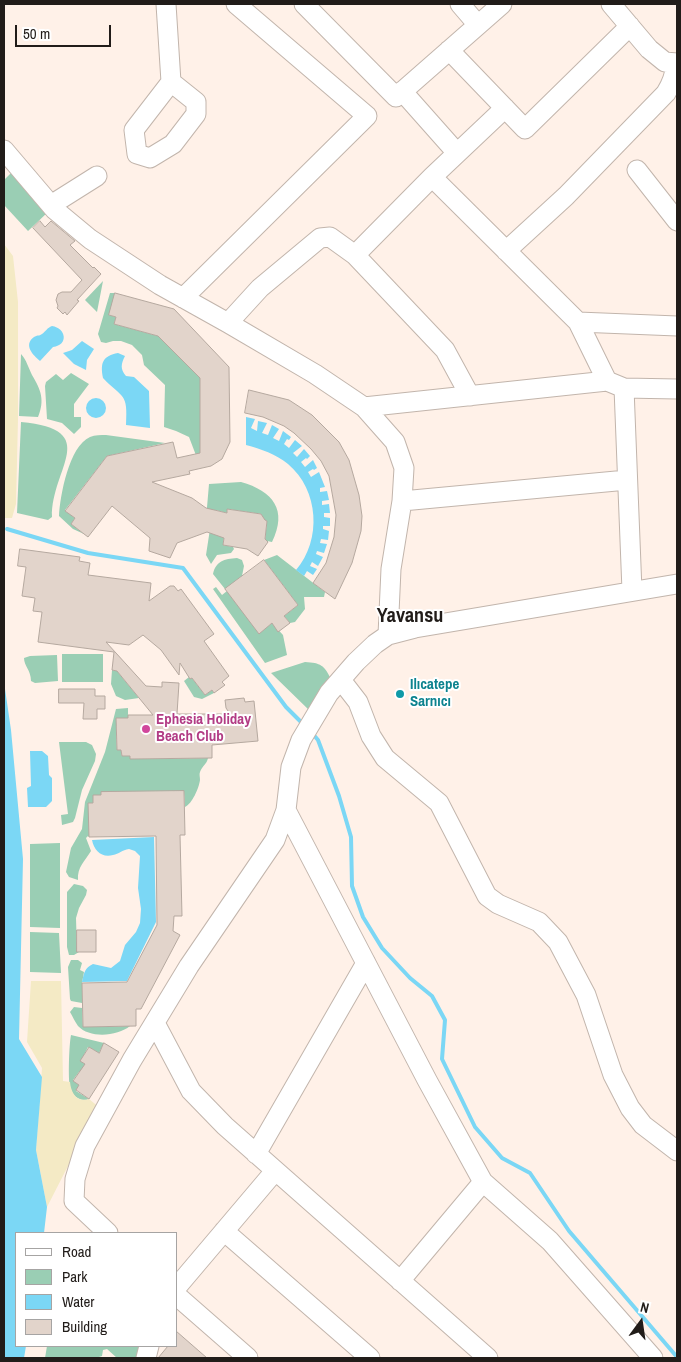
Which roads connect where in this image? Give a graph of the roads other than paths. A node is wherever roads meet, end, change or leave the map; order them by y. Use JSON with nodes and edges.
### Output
{"nodes":[{"id":1,"x":166,"y":4,"type":"edge"},
{"id":2,"x":236,"y":4,"type":"edge"},
{"id":3,"x":304,"y":4,"type":"edge"},
{"id":4,"x":460,"y":4,"type":"edge"},
{"id":5,"x":502,"y":4,"type":"edge"},
{"id":6,"x":611,"y":4,"type":"edge"},
{"id":7,"x":478,"y":25,"type":"junction"},
{"id":8,"x":630,"y":26,"type":"junction"},
{"id":9,"x":449,"y":50,"type":"junction"},
{"id":10,"x":676,"y":63,"type":"edge"},
{"id":11,"x":172,"y":82,"type":"dead end"},
{"id":12,"x":402,"y":91,"type":"junction"},
{"id":13,"x":505,"y":108,"type":"junction"},
{"id":14,"x":4,"y":150,"type":"edge"},
{"id":15,"x":457,"y":153,"type":"junction"},
{"id":16,"x":637,"y":170,"type":"dead end"},
{"id":17,"x":97,"y":176,"type":"dead end"},
{"id":18,"x":432,"y":178,"type":"junction"},
{"id":19,"x":50,"y":205,"type":"junction"},
{"id":20,"x":677,"y":221,"type":"edge"},
{"id":21,"x":506,"y":250,"type":"junction"},
{"id":22,"x":355,"y":255,"type":"junction"},
{"id":23,"x":183,"y":298,"type":"junction"},
{"id":24,"x":578,"y":322,"type":"junction"},
{"id":25,"x":228,"y":323,"type":"junction"},
{"id":26,"x":677,"y":326,"type":"edge"},
{"id":27,"x":616,"y":384,"type":"junction"},
{"id":28,"x":677,"y":389,"type":"edge"},
{"id":29,"x":470,"y":396,"type":"junction"},
{"id":30,"x":364,"y":407,"type":"junction"},
{"id":31,"x":627,"y":480,"type":"junction"},
{"id":32,"x":402,"y":501,"type":"junction"},
{"id":33,"x":677,"y":584,"type":"edge"},
{"id":34,"x":632,"y":590,"type":"junction"},
{"id":35,"x":388,"y":635,"type":"junction"},
{"id":36,"x":341,"y":680,"type":"junction"},
{"id":37,"x":286,"y":810,"type":"junction"},
{"id":38,"x":366,"y":963,"type":"junction"},
{"id":39,"x":155,"y":1023,"type":"junction"},
{"id":40,"x":677,"y":1151,"type":"edge"},
{"id":41,"x":256,"y":1154,"type":"junction"},
{"id":42,"x":275,"y":1171,"type":"junction"},
{"id":43,"x":483,"y":1182,"type":"junction"},
{"id":44,"x":224,"y":1231,"type":"junction"},
{"id":45,"x":107,"y":1232,"type":"edge"},
{"id":46,"x":400,"y":1281,"type":"junction"},
{"id":47,"x":178,"y":1286,"type":"edge"},
{"id":48,"x":178,"y":1297,"type":"edge"},
{"id":49,"x":248,"y":1358,"type":"edge"},
{"id":50,"x":370,"y":1358,"type":"edge"},
{"id":51,"x":488,"y":1358,"type":"edge"},
{"id":52,"x":653,"y":1358,"type":"edge"}],
"edges":[{"from":1,"to":11,"type":"street"},
{"from":2,"to":23,"type":"street"},
{"from":3,"to":12,"type":"street"},
{"from":4,"to":7,"type":"street"},
{"from":5,"to":7,"type":"street"},
{"from":6,"to":8,"type":"street"},
{"from":7,"to":9,"type":"street"},
{"from":8,"to":10,"type":"street"},
{"from":8,"to":13,"type":"street"},
{"from":9,"to":12,"type":"street"},
{"from":9,"to":13,"type":"street"},
{"from":10,"to":21,"type":"street"},
{"from":12,"to":15,"type":"street"},
{"from":13,"to":15,"type":"street"},
{"from":14,"to":19,"type":"street"},
{"from":15,"to":18,"type":"street"},
{"from":16,"to":20,"type":"street"},
{"from":17,"to":19,"type":"street"},
{"from":18,"to":21,"type":"street"},
{"from":18,"to":22,"type":"street"},
{"from":19,"to":23,"type":"street"},
{"from":21,"to":24,"type":"street"},
{"from":22,"to":25,"type":"street"},
{"from":22,"to":29,"type":"street"},
{"from":23,"to":25,"type":"street"},
{"from":24,"to":26,"type":"street"},
{"from":24,"to":27,"type":"street"},
{"from":25,"to":30,"type":"street"},
{"from":27,"to":28,"type":"street"},
{"from":27,"to":29,"type":"street"},
{"from":27,"to":31,"type":"street"},
{"from":29,"to":30,"type":"street"},
{"from":30,"to":32,"type":"street"},
{"from":31,"to":32,"type":"street"},
{"from":31,"to":34,"type":"street"},
{"from":32,"to":35,"type":"street"},
{"from":33,"to":34,"type":"street"},
{"from":34,"to":35,"type":"street"},
{"from":35,"to":36,"type":"street"},
{"from":36,"to":37,"type":"street"},
{"from":36,"to":40,"type":"street"},
{"from":37,"to":38,"type":"street"},
{"from":37,"to":39,"type":"street"},
{"from":38,"to":41,"type":"street"},
{"from":38,"to":43,"type":"street"},
{"from":39,"to":41,"type":"street"},
{"from":39,"to":45,"type":"street"},
{"from":41,"to":42,"type":"street"},
{"from":42,"to":44,"type":"street"},
{"from":42,"to":46,"type":"street"},
{"from":43,"to":46,"type":"street"},
{"from":43,"to":52,"type":"street"},
{"from":44,"to":47,"type":"street"},
{"from":44,"to":50,"type":"street"},
{"from":46,"to":51,"type":"street"},
{"from":48,"to":49,"type":"street"}]}
